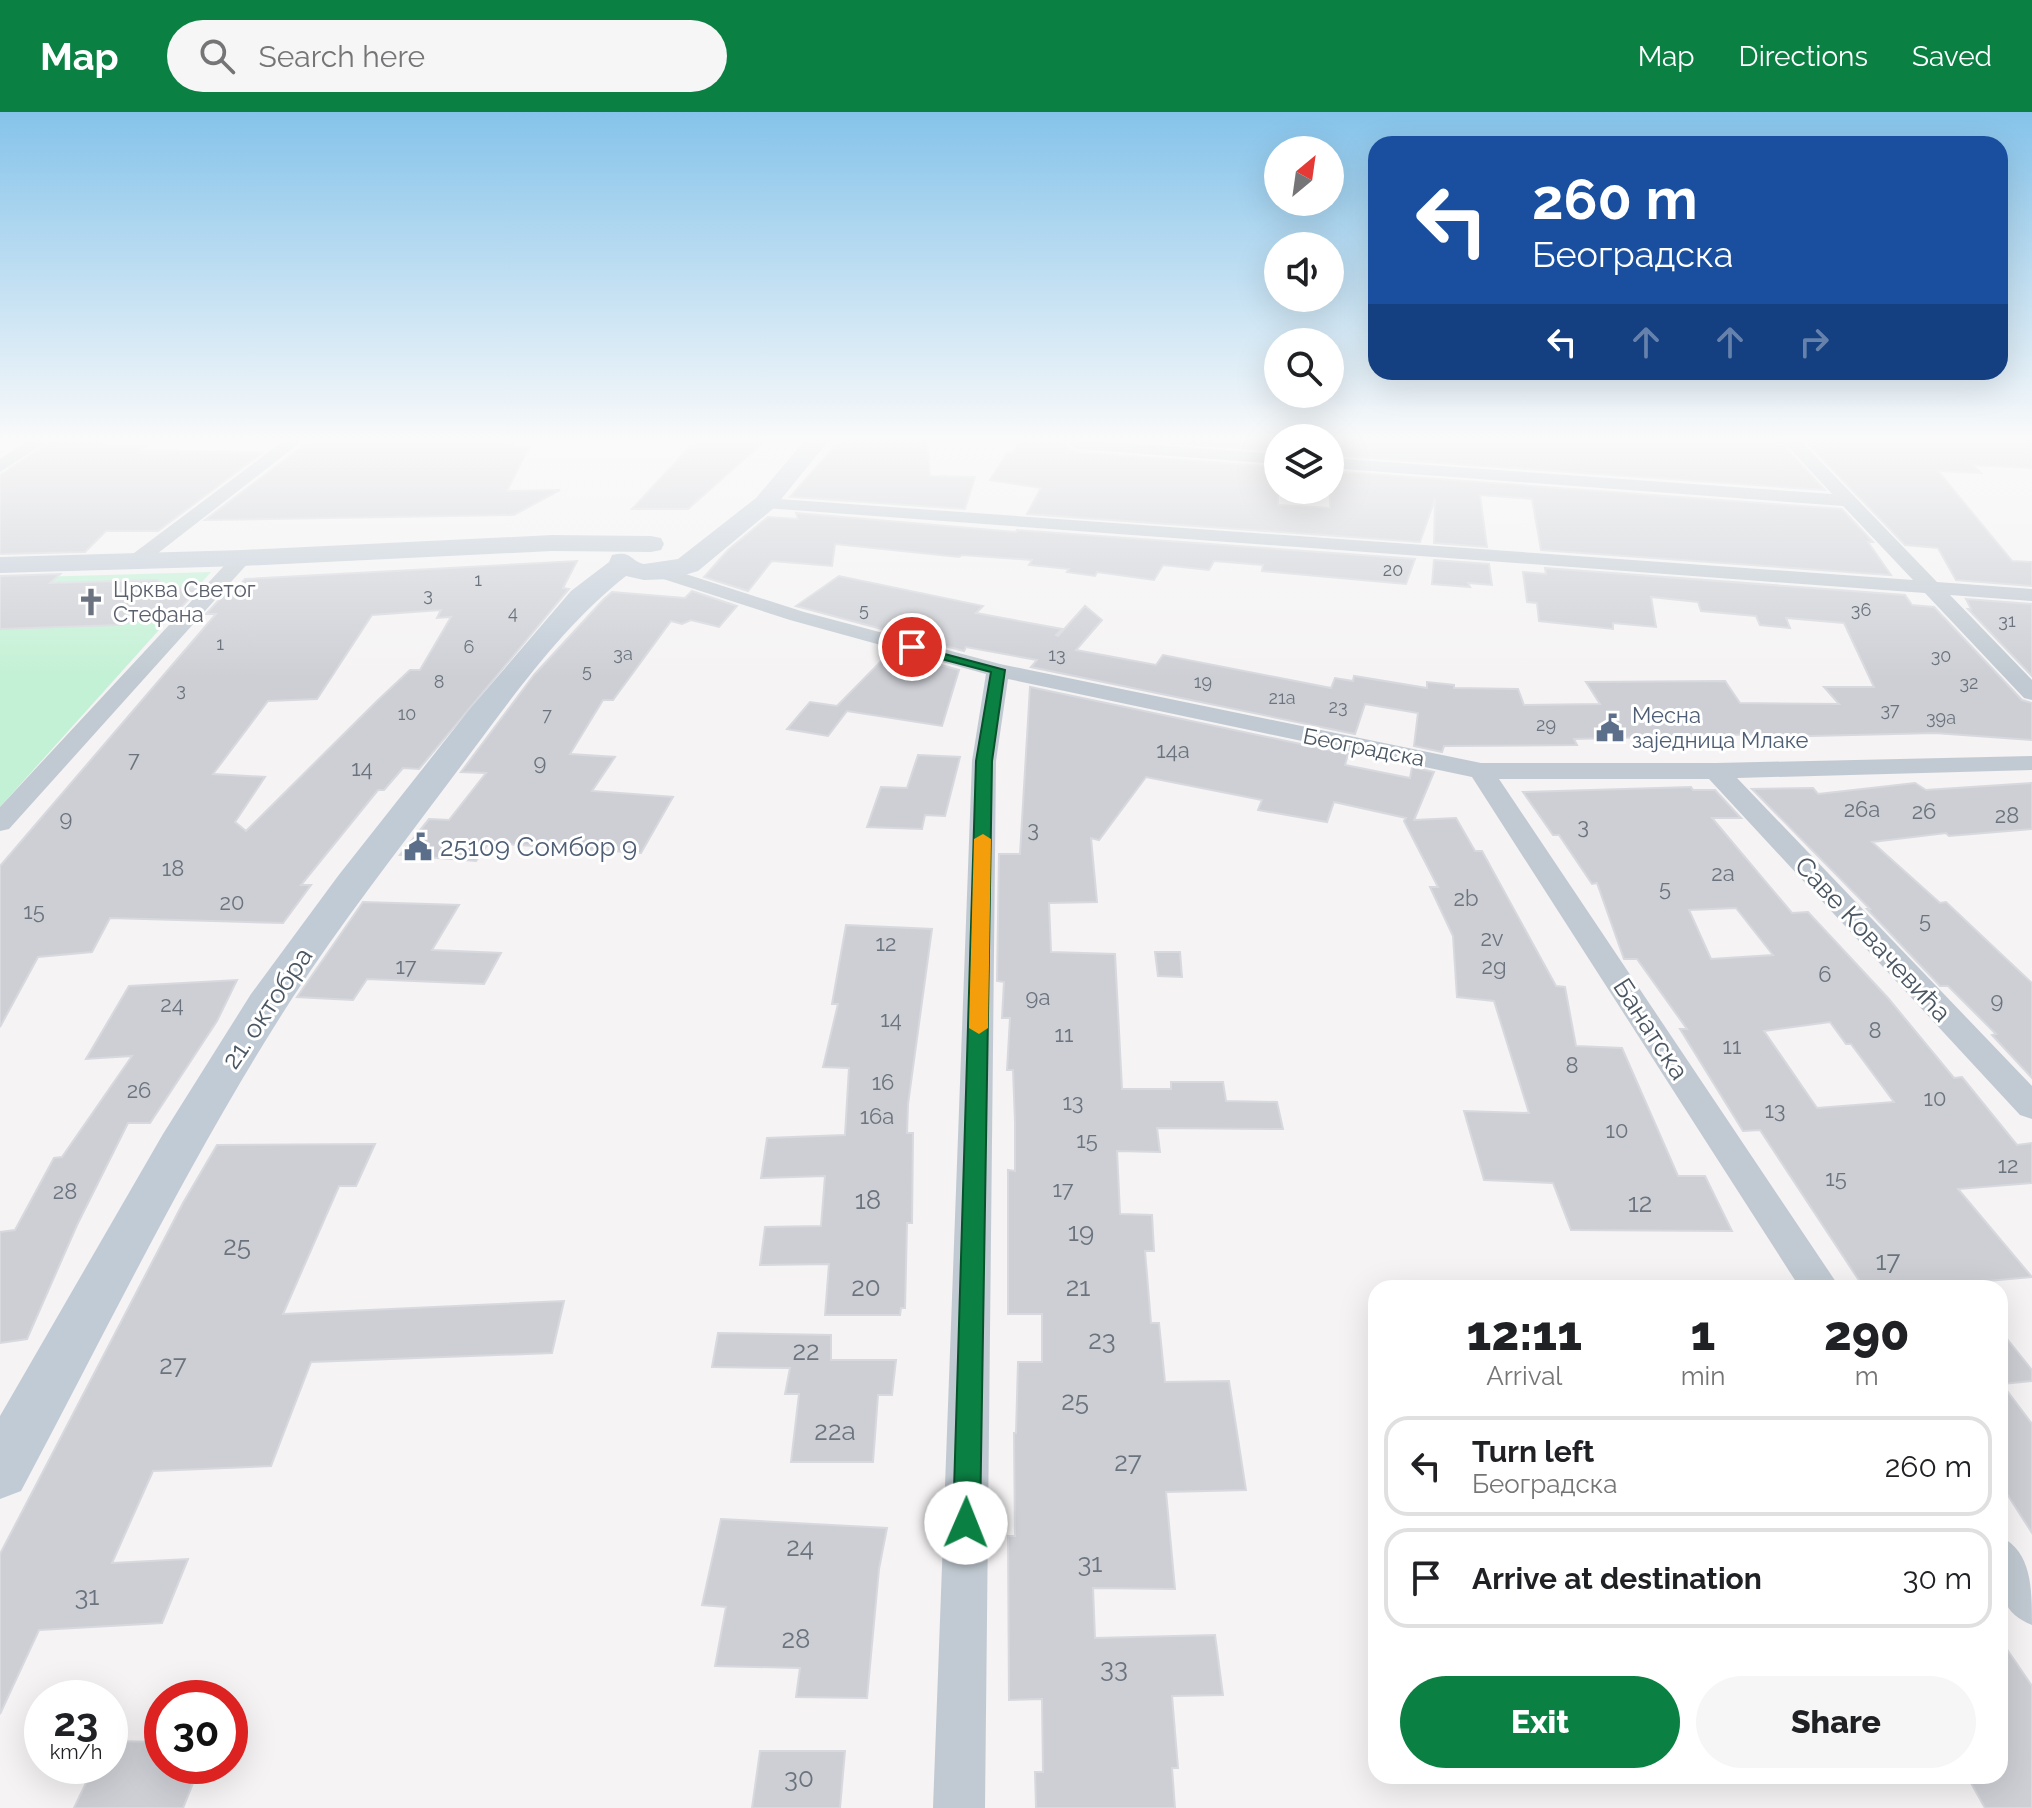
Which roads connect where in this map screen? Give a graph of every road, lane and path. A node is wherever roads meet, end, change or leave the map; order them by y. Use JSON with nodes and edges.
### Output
{"nodes":[{"id":1,"x":192,"y":518,"type":"edge"},
{"id":2,"x":745,"y":518,"type":"edge"},
{"id":3,"x":968,"y":518,"type":"edge"},
{"id":4,"x":1864,"y":518,"type":"edge"},
{"id":5,"x":739,"y":523,"type":"junction"},
{"id":6,"x":590,"y":543,"type":"junction"},
{"id":7,"x":659,"y":543,"type":"junction"},
{"id":8,"x":242,"y":558,"type":"junction"},
{"id":9,"x":693,"y":559,"type":"junction"},
{"id":10,"x":137,"y":560,"type":"junction"},
{"id":11,"x":623,"y":562,"type":"junction"},
{"id":12,"x":0,"y":565,"type":"edge"},
{"id":13,"x":658,"y":572,"type":"junction"},
{"id":14,"x":595,"y":586,"type":"junction"},
{"id":15,"x":1932,"y":590,"type":"junction"},
{"id":16,"x":713,"y":591,"type":"junction"},
{"id":17,"x":2032,"y":595,"type":"edge"},
{"id":18,"x":998,"y":670,"type":"junction"},
{"id":19,"x":2032,"y":693,"type":"edge"},
{"id":20,"x":2032,"y":763,"type":"edge"},
{"id":21,"x":1481,"y":771,"type":"junction"},
{"id":22,"x":1716,"y":771,"type":"junction"},
{"id":23,"x":0,"y":823,"type":"edge"},
{"id":24,"x":2032,"y":1107,"type":"edge"},
{"id":25,"x":1816,"y":1280,"type":"edge"},
{"id":26,"x":0,"y":1472,"type":"edge"},
{"id":27,"x":2008,"y":1568,"type":"edge"},
{"id":28,"x":2032,"y":1603,"type":"edge"},
{"id":29,"x":959,"y":1808,"type":"edge"}],
"edges":[{"from":1,"to":10,"type":"street"},
{"from":2,"to":5,"type":"main road"},
{"from":3,"to":15,"type":"street"},
{"from":4,"to":15,"type":"street"},
{"from":5,"to":7,"type":"main road"},
{"from":5,"to":9,"type":"main road"},
{"from":6,"to":7,"type":"main road"},
{"from":6,"to":8,"type":"main road"},
{"from":6,"to":11,"type":"main road"},
{"from":7,"to":9,"type":"main road"},
{"from":7,"to":11,"type":"main road","name":"21. октобра"},
{"from":8,"to":10,"type":"main road"},
{"from":8,"to":23,"type":"street"},
{"from":9,"to":13,"type":"main road"},
{"from":9,"to":16,"type":"street"},
{"from":10,"to":12,"type":"main road"},
{"from":11,"to":13,"type":"main road"},
{"from":11,"to":14,"type":"main road","name":"21. октобра"},
{"from":13,"to":14,"type":"main road"},
{"from":13,"to":16,"type":"street","name":"Београдска"},
{"from":14,"to":26,"type":"main road","name":"21. октобра"},
{"from":15,"to":17,"type":"street"},
{"from":15,"to":19,"type":"street"},
{"from":16,"to":18,"type":"street","name":"Београдска"},
{"from":18,"to":21,"type":"street","name":"Београдска"},
{"from":18,"to":29,"type":"street"},
{"from":20,"to":22,"type":"street","name":"Београдска"},
{"from":21,"to":22,"type":"street","name":"Београдска"},
{"from":21,"to":25,"type":"street","name":"Банатска"},
{"from":22,"to":24,"type":"street","name":"Саве Ковачевића"},
{"from":27,"to":28,"type":"street"}]}
